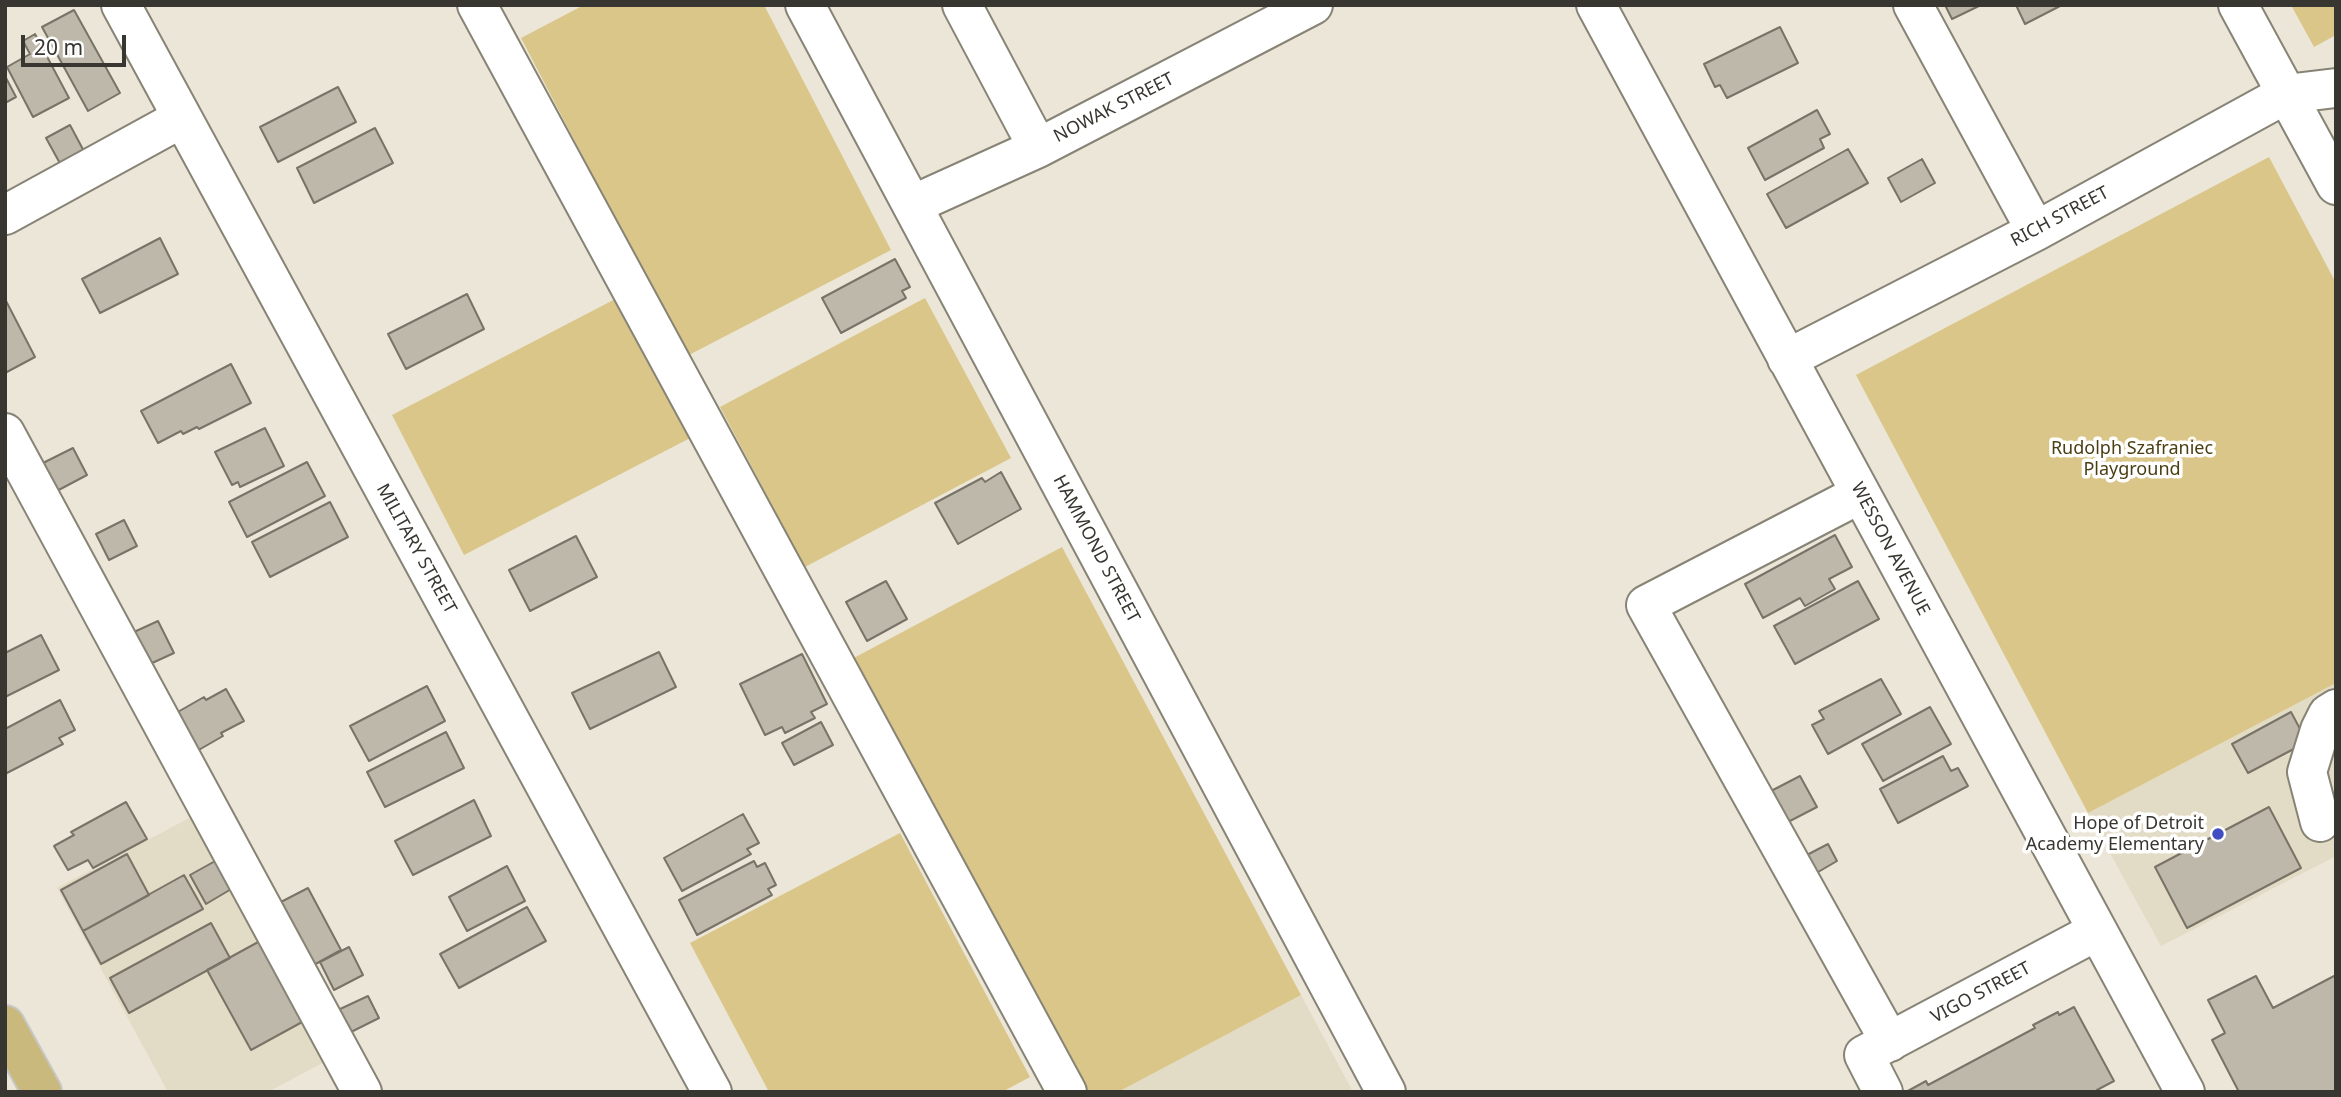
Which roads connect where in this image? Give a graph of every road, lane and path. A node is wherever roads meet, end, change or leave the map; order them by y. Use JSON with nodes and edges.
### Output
{"nodes":[{"id":1,"x":121,"y":5,"type":"edge"},
{"id":2,"x":477,"y":5,"type":"edge"},
{"id":3,"x":805,"y":5,"type":"edge"},
{"id":4,"x":962,"y":5,"type":"edge"},
{"id":5,"x":1597,"y":5,"type":"edge"},
{"id":6,"x":1913,"y":5,"type":"edge"},
{"id":7,"x":2238,"y":5,"type":"edge"},
{"id":8,"x":1296,"y":9,"type":"edge"},
{"id":9,"x":2336,"y":88,"type":"edge"},
{"id":10,"x":2286,"y":94,"type":"junction"},
{"id":11,"x":182,"y":118,"type":"junction"},
{"id":12,"x":1038,"y":148,"type":"junction"},
{"id":13,"x":2336,"y":185,"type":"edge"},
{"id":14,"x":912,"y":205,"type":"junction"},
{"id":15,"x":5,"y":215,"type":"edge"},
{"id":16,"x":2036,"y":231,"type":"junction"},
{"id":17,"x":1787,"y":359,"type":"junction"},
{"id":18,"x":5,"y":433,"type":"edge"},
{"id":19,"x":1860,"y":494,"type":"junction"},
{"id":20,"x":2336,"y":709,"type":"edge"},
{"id":21,"x":2320,"y":822,"type":"dead end"},
{"id":22,"x":2097,"y":930,"type":"junction"},
{"id":23,"x":5,"y":1025,"type":"edge"},
{"id":24,"x":1877,"y":1049,"type":"junction"},
{"id":25,"x":42,"y":1092,"type":"edge"},
{"id":26,"x":362,"y":1092,"type":"edge"},
{"id":27,"x":712,"y":1092,"type":"edge"},
{"id":28,"x":1067,"y":1092,"type":"edge"},
{"id":29,"x":1386,"y":1092,"type":"edge"},
{"id":30,"x":1883,"y":1092,"type":"edge"},
{"id":31,"x":2185,"y":1092,"type":"edge"}],
"edges":[{"from":1,"to":11,"type":"street","name":"MILITARY STREET"},
{"from":2,"to":28,"type":"street"},
{"from":3,"to":14,"type":"street","name":"HAMMOND STREET"},
{"from":4,"to":12,"type":"street"},
{"from":5,"to":17,"type":"street","name":"WESSON AVENUE"},
{"from":6,"to":16,"type":"street"},
{"from":7,"to":10,"type":"street"},
{"from":8,"to":12,"type":"street","name":"NOWAK STREET"},
{"from":9,"to":10,"type":"street","name":"RICH STREET"},
{"from":10,"to":13,"type":"street"},
{"from":10,"to":16,"type":"street","name":"RICH STREET"},
{"from":11,"to":15,"type":"street"},
{"from":11,"to":27,"type":"street","name":"MILITARY STREET"},
{"from":12,"to":14,"type":"street","name":"NOWAK STREET"},
{"from":14,"to":29,"type":"street","name":"HAMMOND STREET"},
{"from":16,"to":17,"type":"street","name":"RICH STREET"},
{"from":17,"to":19,"type":"street","name":"WESSON AVENUE"},
{"from":18,"to":26,"type":"street"},
{"from":19,"to":22,"type":"street","name":"WESSON AVENUE"},
{"from":19,"to":24,"type":"street"},
{"from":20,"to":21,"type":"street"},
{"from":22,"to":24,"type":"street","name":"VIGO STREET"},
{"from":22,"to":31,"type":"street","name":"WESSON AVENUE"},
{"from":23,"to":25,"type":"main road"},
{"from":24,"to":30,"type":"street"}]}
